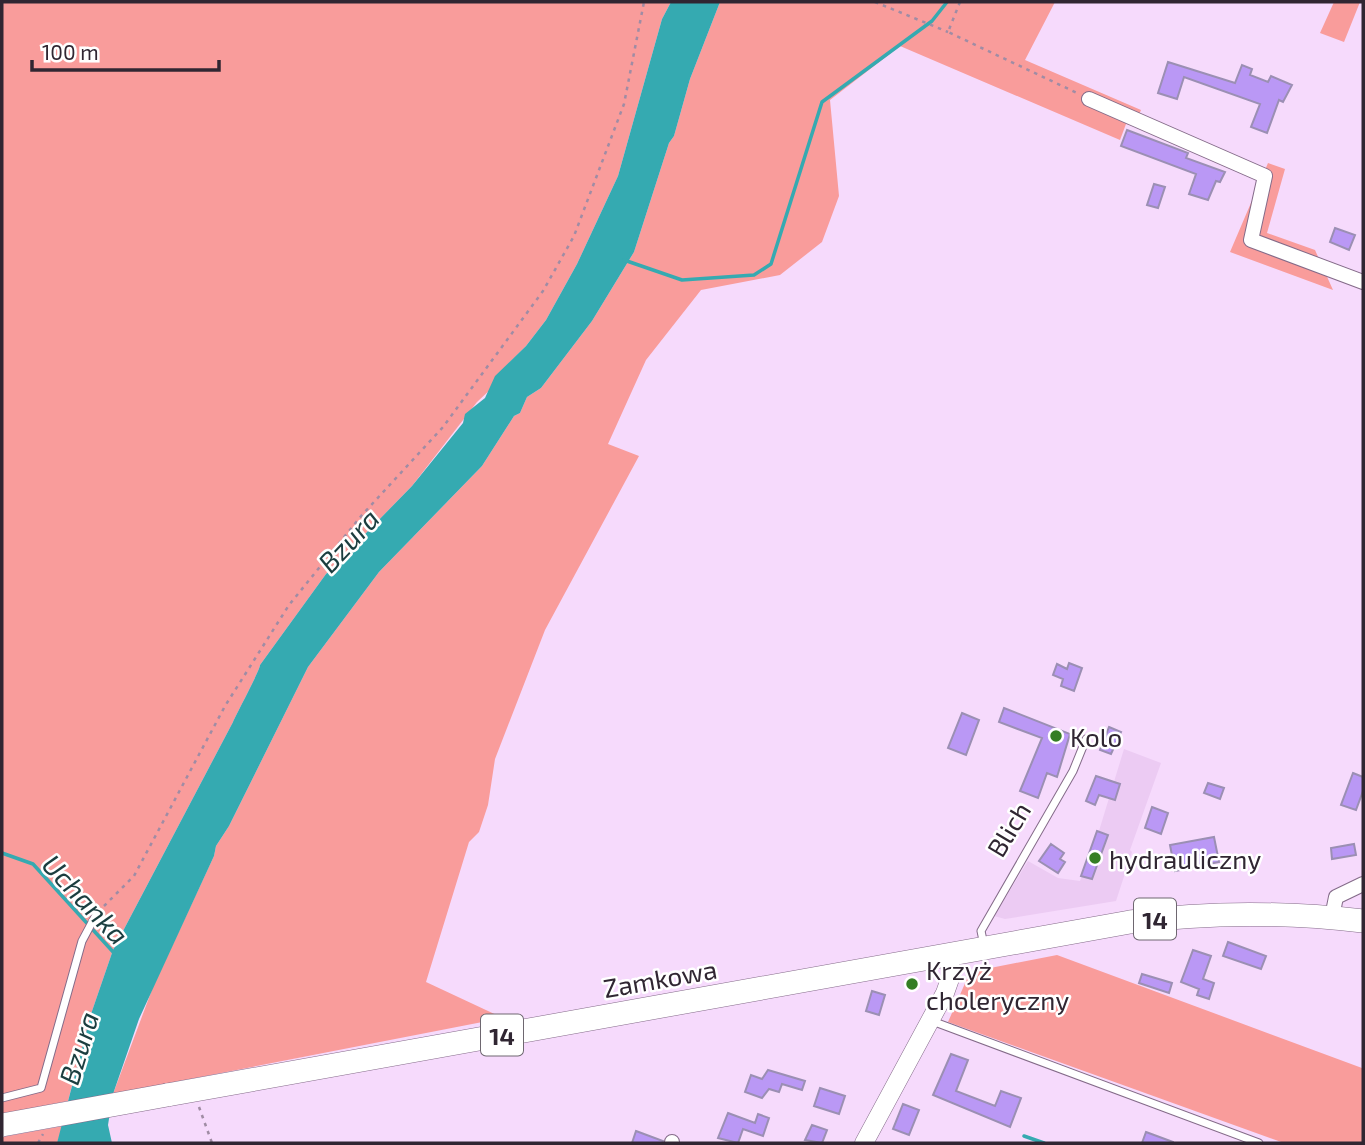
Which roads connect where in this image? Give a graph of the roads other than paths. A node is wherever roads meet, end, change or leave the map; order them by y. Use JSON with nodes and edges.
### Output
{"nodes":[{"id":1,"x":1089,"y":99,"type":"road end"},
{"id":2,"x":1363,"y":282,"type":"edge"},
{"id":3,"x":1086,"y":739,"type":"dead end"},
{"id":4,"x":1363,"y":884,"type":"edge"},
{"id":5,"x":97,"y":913,"type":"road end"},
{"id":6,"x":1332,"y":917,"type":"junction"},
{"id":7,"x":1363,"y":921,"type":"edge"},
{"id":8,"x":985,"y":947,"type":"junction"},
{"id":9,"x":949,"y":953,"type":"junction"},
{"id":10,"x":931,"y":1021,"type":"junction"},
{"id":11,"x":2,"y":1098,"type":"edge"},
{"id":12,"x":2,"y":1125,"type":"edge"},
{"id":13,"x":864,"y":1143,"type":"edge"},
{"id":14,"x":1259,"y":1143,"type":"edge"}],
"edges":[{"from":1,"to":2,"type":"street"},
{"from":3,"to":8,"type":"lane","name":"Blich"},
{"from":4,"to":6,"type":"street"},
{"from":5,"to":11,"type":"lane"},
{"from":6,"to":7,"type":"main road","name":"Zamkowa","number":"14"},
{"from":6,"to":8,"type":"main road","name":"Zamkowa","number":"14"},
{"from":8,"to":9,"type":"main road","name":"Zamkowa","number":"14"},
{"from":9,"to":10,"type":"street"},
{"from":9,"to":12,"type":"main road","name":"Zamkowa","number":"14","bridge":true},
{"from":10,"to":13,"type":"street"},
{"from":10,"to":14,"type":"lane"}]}
